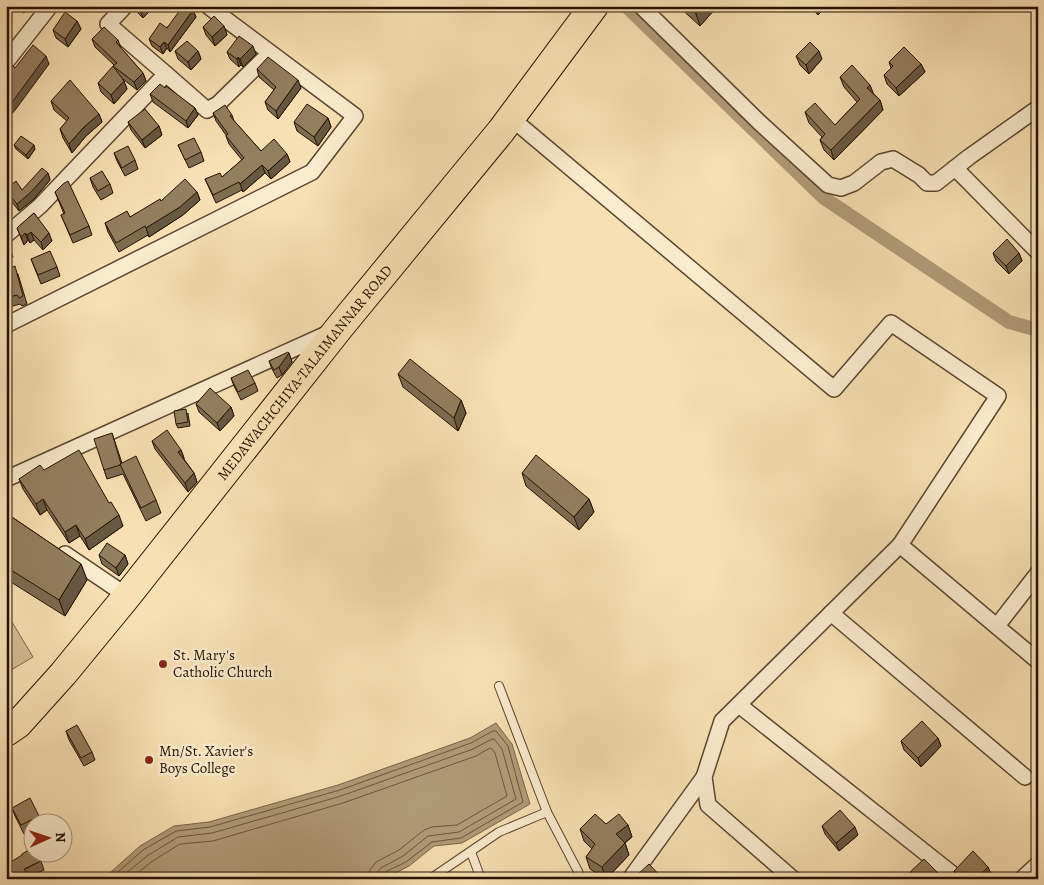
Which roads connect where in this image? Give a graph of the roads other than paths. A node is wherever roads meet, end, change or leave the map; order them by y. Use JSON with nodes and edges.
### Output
{"nodes":[{"id":1,"x":50,"y":6,"type":"edge"},
{"id":2,"x":125,"y":6,"type":"edge"},
{"id":3,"x":208,"y":6,"type":"edge"},
{"id":4,"x":594,"y":6,"type":"edge"},
{"id":5,"x":641,"y":6,"type":"edge"},
{"id":6,"x":270,"y":53,"type":"junction"},
{"id":7,"x":6,"y":62,"type":"edge"},
{"id":8,"x":166,"y":74,"type":"junction"},
{"id":9,"x":1038,"y":108,"type":"edge"},
{"id":10,"x":511,"y":118,"type":"junction"},
{"id":11,"x":955,"y":168,"type":"junction"},
{"id":12,"x":6,"y":235,"type":"edge"},
{"id":13,"x":1038,"y":252,"type":"edge"},
{"id":14,"x":6,"y":325,"type":"edge"},
{"id":15,"x":339,"y":328,"type":"junction"},
{"id":16,"x":6,"y":478,"type":"edge"},
{"id":17,"x":900,"y":545,"type":"junction"},
{"id":18,"x":55,"y":546,"type":"edge"},
{"id":19,"x":1038,"y":573,"type":"edge"},
{"id":20,"x":127,"y":596,"type":"junction"},
{"id":21,"x":831,"y":613,"type":"junction"},
{"id":22,"x":997,"y":626,"type":"junction"},
{"id":23,"x":1038,"y":661,"type":"edge"},
{"id":24,"x":499,"y":686,"type":"dead end"},
{"id":25,"x":740,"y":705,"type":"junction"},
{"id":26,"x":6,"y":732,"type":"edge"},
{"id":27,"x":704,"y":777,"type":"junction"},
{"id":28,"x":1025,"y":777,"type":"dead end"},
{"id":29,"x":546,"y":812,"type":"junction"},
{"id":30,"x":470,"y":852,"type":"junction"},
{"id":31,"x":1038,"y":864,"type":"edge"},
{"id":32,"x":951,"y":873,"type":"dead end"},
{"id":33,"x":430,"y":879,"type":"edge"},
{"id":34,"x":481,"y":879,"type":"edge"},
{"id":35,"x":582,"y":879,"type":"edge"},
{"id":36,"x":630,"y":879,"type":"edge"},
{"id":37,"x":793,"y":879,"type":"edge"},
{"id":38,"x":1022,"y":879,"type":"edge"}],
"edges":[{"from":1,"to":7,"type":"street"},
{"from":2,"to":8,"type":"street"},
{"from":3,"to":6,"type":"street"},
{"from":4,"to":10,"type":"highway","name":"MEDAWACHCHIYA-TALAIMANNAR ROAD"},
{"from":5,"to":11,"type":"street"},
{"from":6,"to":8,"type":"street"},
{"from":6,"to":14,"type":"street"},
{"from":8,"to":12,"type":"street"},
{"from":9,"to":11,"type":"street"},
{"from":10,"to":15,"type":"highway","name":"MEDAWACHCHIYA-TALAIMANNAR ROAD"},
{"from":10,"to":17,"type":"street"},
{"from":11,"to":13,"type":"street"},
{"from":15,"to":16,"type":"street"},
{"from":15,"to":20,"type":"highway","name":"MEDAWACHCHIYA-TALAIMANNAR ROAD"},
{"from":17,"to":21,"type":"street"},
{"from":17,"to":22,"type":"street"},
{"from":18,"to":20,"type":"street"},
{"from":19,"to":22,"type":"street"},
{"from":20,"to":26,"type":"highway","name":"MEDAWACHCHIYA-TALAIMANNAR ROAD"},
{"from":21,"to":25,"type":"street"},
{"from":21,"to":28,"type":"street"},
{"from":22,"to":23,"type":"street"},
{"from":24,"to":29,"type":"lane"},
{"from":25,"to":27,"type":"street"},
{"from":25,"to":32,"type":"street"},
{"from":27,"to":36,"type":"street"},
{"from":27,"to":37,"type":"street"},
{"from":29,"to":30,"type":"lane"},
{"from":29,"to":35,"type":"lane"},
{"from":30,"to":33,"type":"lane"},
{"from":30,"to":34,"type":"lane"},
{"from":31,"to":38,"type":"street"}]}
